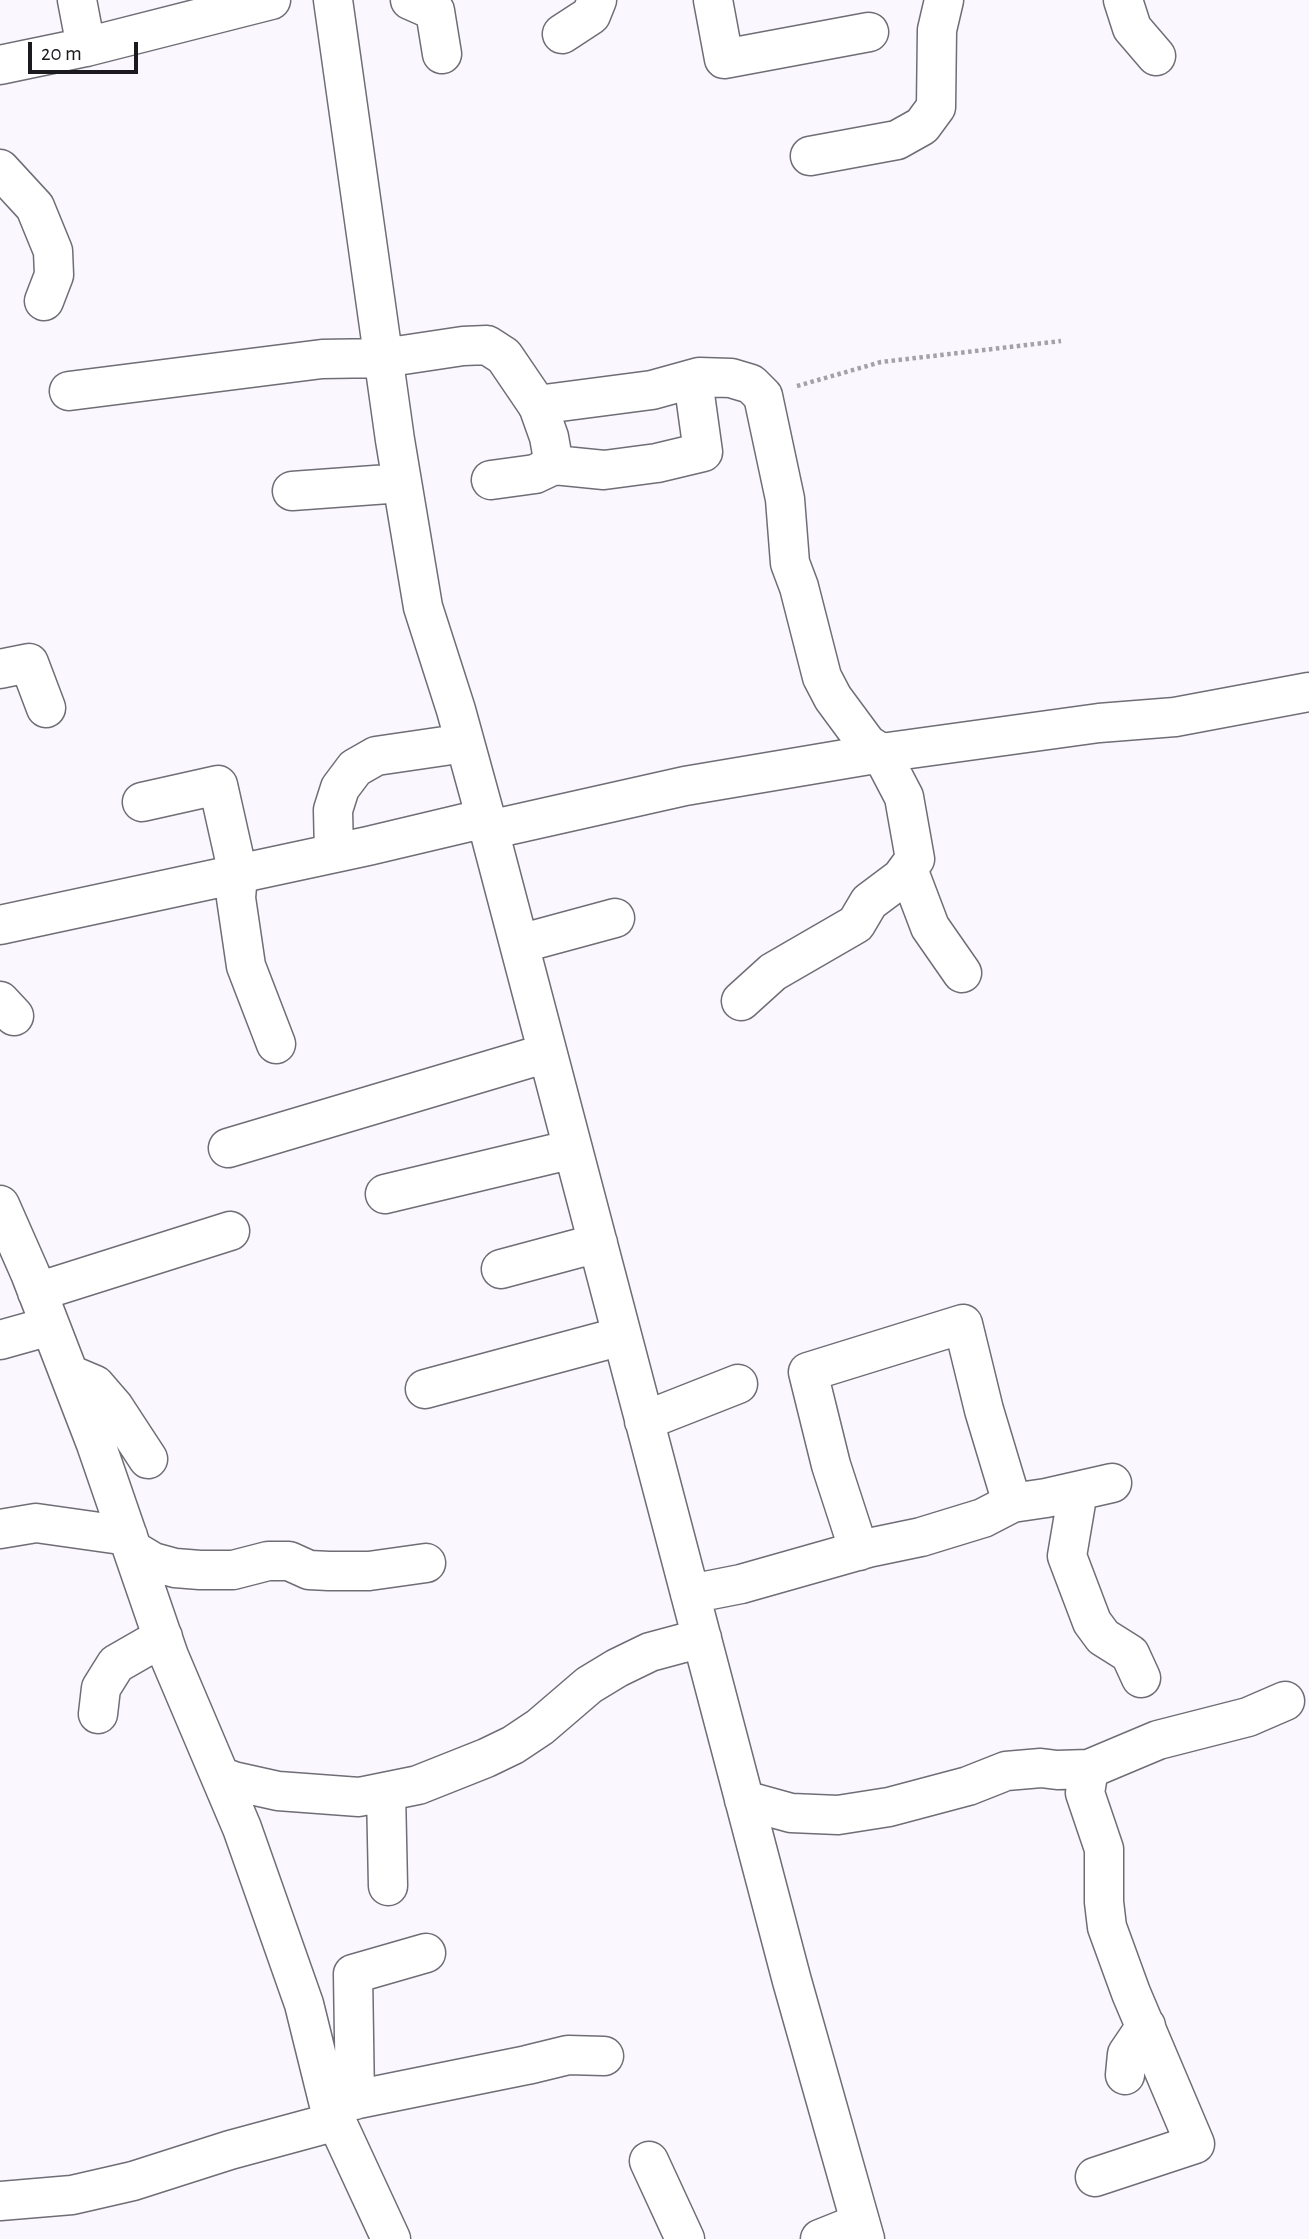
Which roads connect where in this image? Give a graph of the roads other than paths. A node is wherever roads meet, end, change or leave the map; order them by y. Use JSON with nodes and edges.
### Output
{"nodes":[{"id":1,"x":77,"y":0,"type":"edge"},
{"id":2,"x":271,"y":0,"type":"edge"},
{"id":3,"x":333,"y":0,"type":"edge"},
{"id":4,"x":410,"y":0,"type":"edge"},
{"id":5,"x":597,"y":0,"type":"edge"},
{"id":6,"x":713,"y":0,"type":"edge"},
{"id":7,"x":944,"y":0,"type":"edge"},
{"id":8,"x":1123,"y":0,"type":"edge"},
{"id":9,"x":197,"y":9,"type":"edge"},
{"id":10,"x":869,"y":32,"type":"dead end"},
{"id":11,"x":562,"y":34,"type":"dead end"},
{"id":12,"x":86,"y":47,"type":"junction"},
{"id":13,"x":442,"y":54,"type":"dead end"},
{"id":14,"x":1156,"y":55,"type":"dead end"},
{"id":15,"x":0,"y":65,"type":"edge"},
{"id":16,"x":810,"y":156,"type":"dead end"},
{"id":17,"x":0,"y":169,"type":"edge"},
{"id":18,"x":44,"y":301,"type":"dead end"},
{"id":19,"x":383,"y":358,"type":"junction"},
{"id":20,"x":693,"y":380,"type":"junction"},
{"id":21,"x":69,"y":391,"type":"dead end"},
{"id":22,"x":537,"y":405,"type":"junction"},
{"id":23,"x":554,"y":465,"type":"junction"},
{"id":24,"x":491,"y":480,"type":"dead end"},
{"id":25,"x":402,"y":483,"type":"junction"},
{"id":26,"x":292,"y":491,"type":"dead end"},
{"id":27,"x":0,"y":669,"type":"edge"},
{"id":28,"x":1309,"y":692,"type":"edge"},
{"id":29,"x":46,"y":708,"type":"dead end"},
{"id":30,"x":465,"y":743,"type":"junction"},
{"id":31,"x":881,"y":752,"type":"junction"},
{"id":32,"x":142,"y":802,"type":"dead end"},
{"id":33,"x":488,"y":824,"type":"junction"},
{"id":34,"x":334,"y":853,"type":"junction"},
{"id":35,"x":908,"y":869,"type":"junction"},
{"id":36,"x":238,"y":874,"type":"junction"},
{"id":37,"x":615,"y":918,"type":"dead end"},
{"id":38,"x":0,"y":925,"type":"edge"},
{"id":39,"x":519,"y":944,"type":"junction"},
{"id":40,"x":962,"y":974,"type":"dead end"},
{"id":41,"x":741,"y":1001,"type":"dead end"},
{"id":42,"x":276,"y":1044,"type":"dead end"},
{"id":43,"x":547,"y":1053,"type":"junction"},
{"id":44,"x":228,"y":1148,"type":"dead end"},
{"id":45,"x":573,"y":1149,"type":"junction"},
{"id":46,"x":385,"y":1194,"type":"dead end"},
{"id":47,"x":0,"y":1205,"type":"edge"},
{"id":48,"x":230,"y":1231,"type":"dead end"},
{"id":49,"x":598,"y":1243,"type":"junction"},
{"id":50,"x":501,"y":1269,"type":"dead end"},
{"id":51,"x":44,"y":1309,"type":"junction"},
{"id":52,"x":622,"y":1336,"type":"junction"},
{"id":53,"x":0,"y":1340,"type":"edge"},
{"id":54,"x":69,"y":1374,"type":"junction"},
{"id":55,"x":738,"y":1384,"type":"dead end"},
{"id":56,"x":425,"y":1389,"type":"dead end"},
{"id":57,"x":644,"y":1421,"type":"junction"},
{"id":58,"x":148,"y":1459,"type":"dead end"},
{"id":59,"x":1013,"y":1503,"type":"junction"},
{"id":60,"x":0,"y":1529,"type":"edge"},
{"id":61,"x":130,"y":1543,"type":"junction"},
{"id":62,"x":859,"y":1551,"type":"junction"},
{"id":63,"x":426,"y":1563,"type":"dead end"},
{"id":64,"x":690,"y":1594,"type":"junction"},
{"id":65,"x":163,"y":1637,"type":"junction"},
{"id":66,"x":702,"y":1638,"type":"junction"},
{"id":67,"x":1141,"y":1678,"type":"dead end"},
{"id":68,"x":1285,"y":1701,"type":"dead end"},
{"id":69,"x":98,"y":1714,"type":"dead end"},
{"id":70,"x":1089,"y":1769,"type":"junction"},
{"id":71,"x":220,"y":1776,"type":"junction"},
{"id":72,"x":386,"y":1792,"type":"junction"},
{"id":73,"x":744,"y":1800,"type":"junction"},
{"id":74,"x":388,"y":1886,"type":"dead end"},
{"id":75,"x":426,"y":1953,"type":"dead end"},
{"id":76,"x":1146,"y":2026,"type":"junction"},
{"id":77,"x":604,"y":2056,"type":"dead end"},
{"id":78,"x":1125,"y":2075,"type":"dead end"},
{"id":79,"x":340,"y":2109,"type":"junction"},
{"id":80,"x":649,"y":2161,"type":"dead end"},
{"id":81,"x":1094,"y":2177,"type":"dead end"},
{"id":82,"x":0,"y":2201,"type":"edge"},
{"id":83,"x":375,"y":2203,"type":"junction"},
{"id":84,"x":862,"y":2231,"type":"edge"},
{"id":85,"x":391,"y":2239,"type":"edge"},
{"id":86,"x":416,"y":2239,"type":"edge"},
{"id":87,"x":685,"y":2239,"type":"edge"},
{"id":88,"x":820,"y":2239,"type":"edge"}],
"edges":[{"from":1,"to":12,"type":"street"},
{"from":2,"to":9,"type":"street"},
{"from":3,"to":19,"type":"street"},
{"from":4,"to":13,"type":"street"},
{"from":5,"to":11,"type":"street"},
{"from":6,"to":10,"type":"street"},
{"from":7,"to":16,"type":"street"},
{"from":8,"to":14,"type":"street"},
{"from":9,"to":12,"type":"street"},
{"from":12,"to":15,"type":"street"},
{"from":17,"to":18,"type":"street"},
{"from":19,"to":21,"type":"street"},
{"from":19,"to":22,"type":"street"},
{"from":19,"to":25,"type":"street"},
{"from":20,"to":22,"type":"street"},
{"from":20,"to":23,"type":"street"},
{"from":20,"to":31,"type":"street"},
{"from":22,"to":23,"type":"street"},
{"from":23,"to":24,"type":"street"},
{"from":25,"to":26,"type":"street"},
{"from":25,"to":30,"type":"street"},
{"from":27,"to":29,"type":"street"},
{"from":28,"to":31,"type":"street"},
{"from":30,"to":33,"type":"street"},
{"from":30,"to":34,"type":"street"},
{"from":31,"to":33,"type":"street"},
{"from":31,"to":35,"type":"street"},
{"from":32,"to":36,"type":"street"},
{"from":33,"to":34,"type":"street"},
{"from":33,"to":39,"type":"street"},
{"from":34,"to":36,"type":"street"},
{"from":35,"to":40,"type":"street"},
{"from":35,"to":41,"type":"street"},
{"from":36,"to":38,"type":"street"},
{"from":36,"to":42,"type":"street"},
{"from":37,"to":39,"type":"street"},
{"from":39,"to":43,"type":"street"},
{"from":43,"to":44,"type":"street"},
{"from":43,"to":45,"type":"street"},
{"from":45,"to":46,"type":"street"},
{"from":45,"to":49,"type":"street"},
{"from":47,"to":51,"type":"street"},
{"from":48,"to":51,"type":"street"},
{"from":49,"to":50,"type":"street"},
{"from":49,"to":52,"type":"street"},
{"from":51,"to":53,"type":"street"},
{"from":51,"to":54,"type":"street"},
{"from":52,"to":56,"type":"street"},
{"from":52,"to":57,"type":"street"},
{"from":54,"to":58,"type":"street"},
{"from":54,"to":61,"type":"street"},
{"from":55,"to":57,"type":"street"},
{"from":57,"to":64,"type":"street"},
{"from":59,"to":62,"type":"street"},
{"from":59,"to":62,"type":"street"},
{"from":59,"to":67,"type":"street"},
{"from":60,"to":61,"type":"street"},
{"from":61,"to":63,"type":"street"},
{"from":61,"to":65,"type":"street"},
{"from":62,"to":64,"type":"street"},
{"from":64,"to":66,"type":"street"},
{"from":65,"to":69,"type":"street"},
{"from":65,"to":71,"type":"street"},
{"from":66,"to":72,"type":"street"},
{"from":66,"to":73,"type":"street"},
{"from":68,"to":70,"type":"street"},
{"from":70,"to":73,"type":"street"},
{"from":70,"to":76,"type":"street"},
{"from":71,"to":72,"type":"street"},
{"from":71,"to":79,"type":"street"},
{"from":72,"to":74,"type":"street"},
{"from":73,"to":84,"type":"street"},
{"from":75,"to":79,"type":"street"},
{"from":76,"to":78,"type":"street"},
{"from":76,"to":81,"type":"street"},
{"from":77,"to":79,"type":"street"},
{"from":79,"to":82,"type":"street"},
{"from":79,"to":83,"type":"street"},
{"from":80,"to":87,"type":"street"},
{"from":83,"to":85,"type":"street"},
{"from":83,"to":86,"type":"street"},
{"from":84,"to":88,"type":"street"}]}
